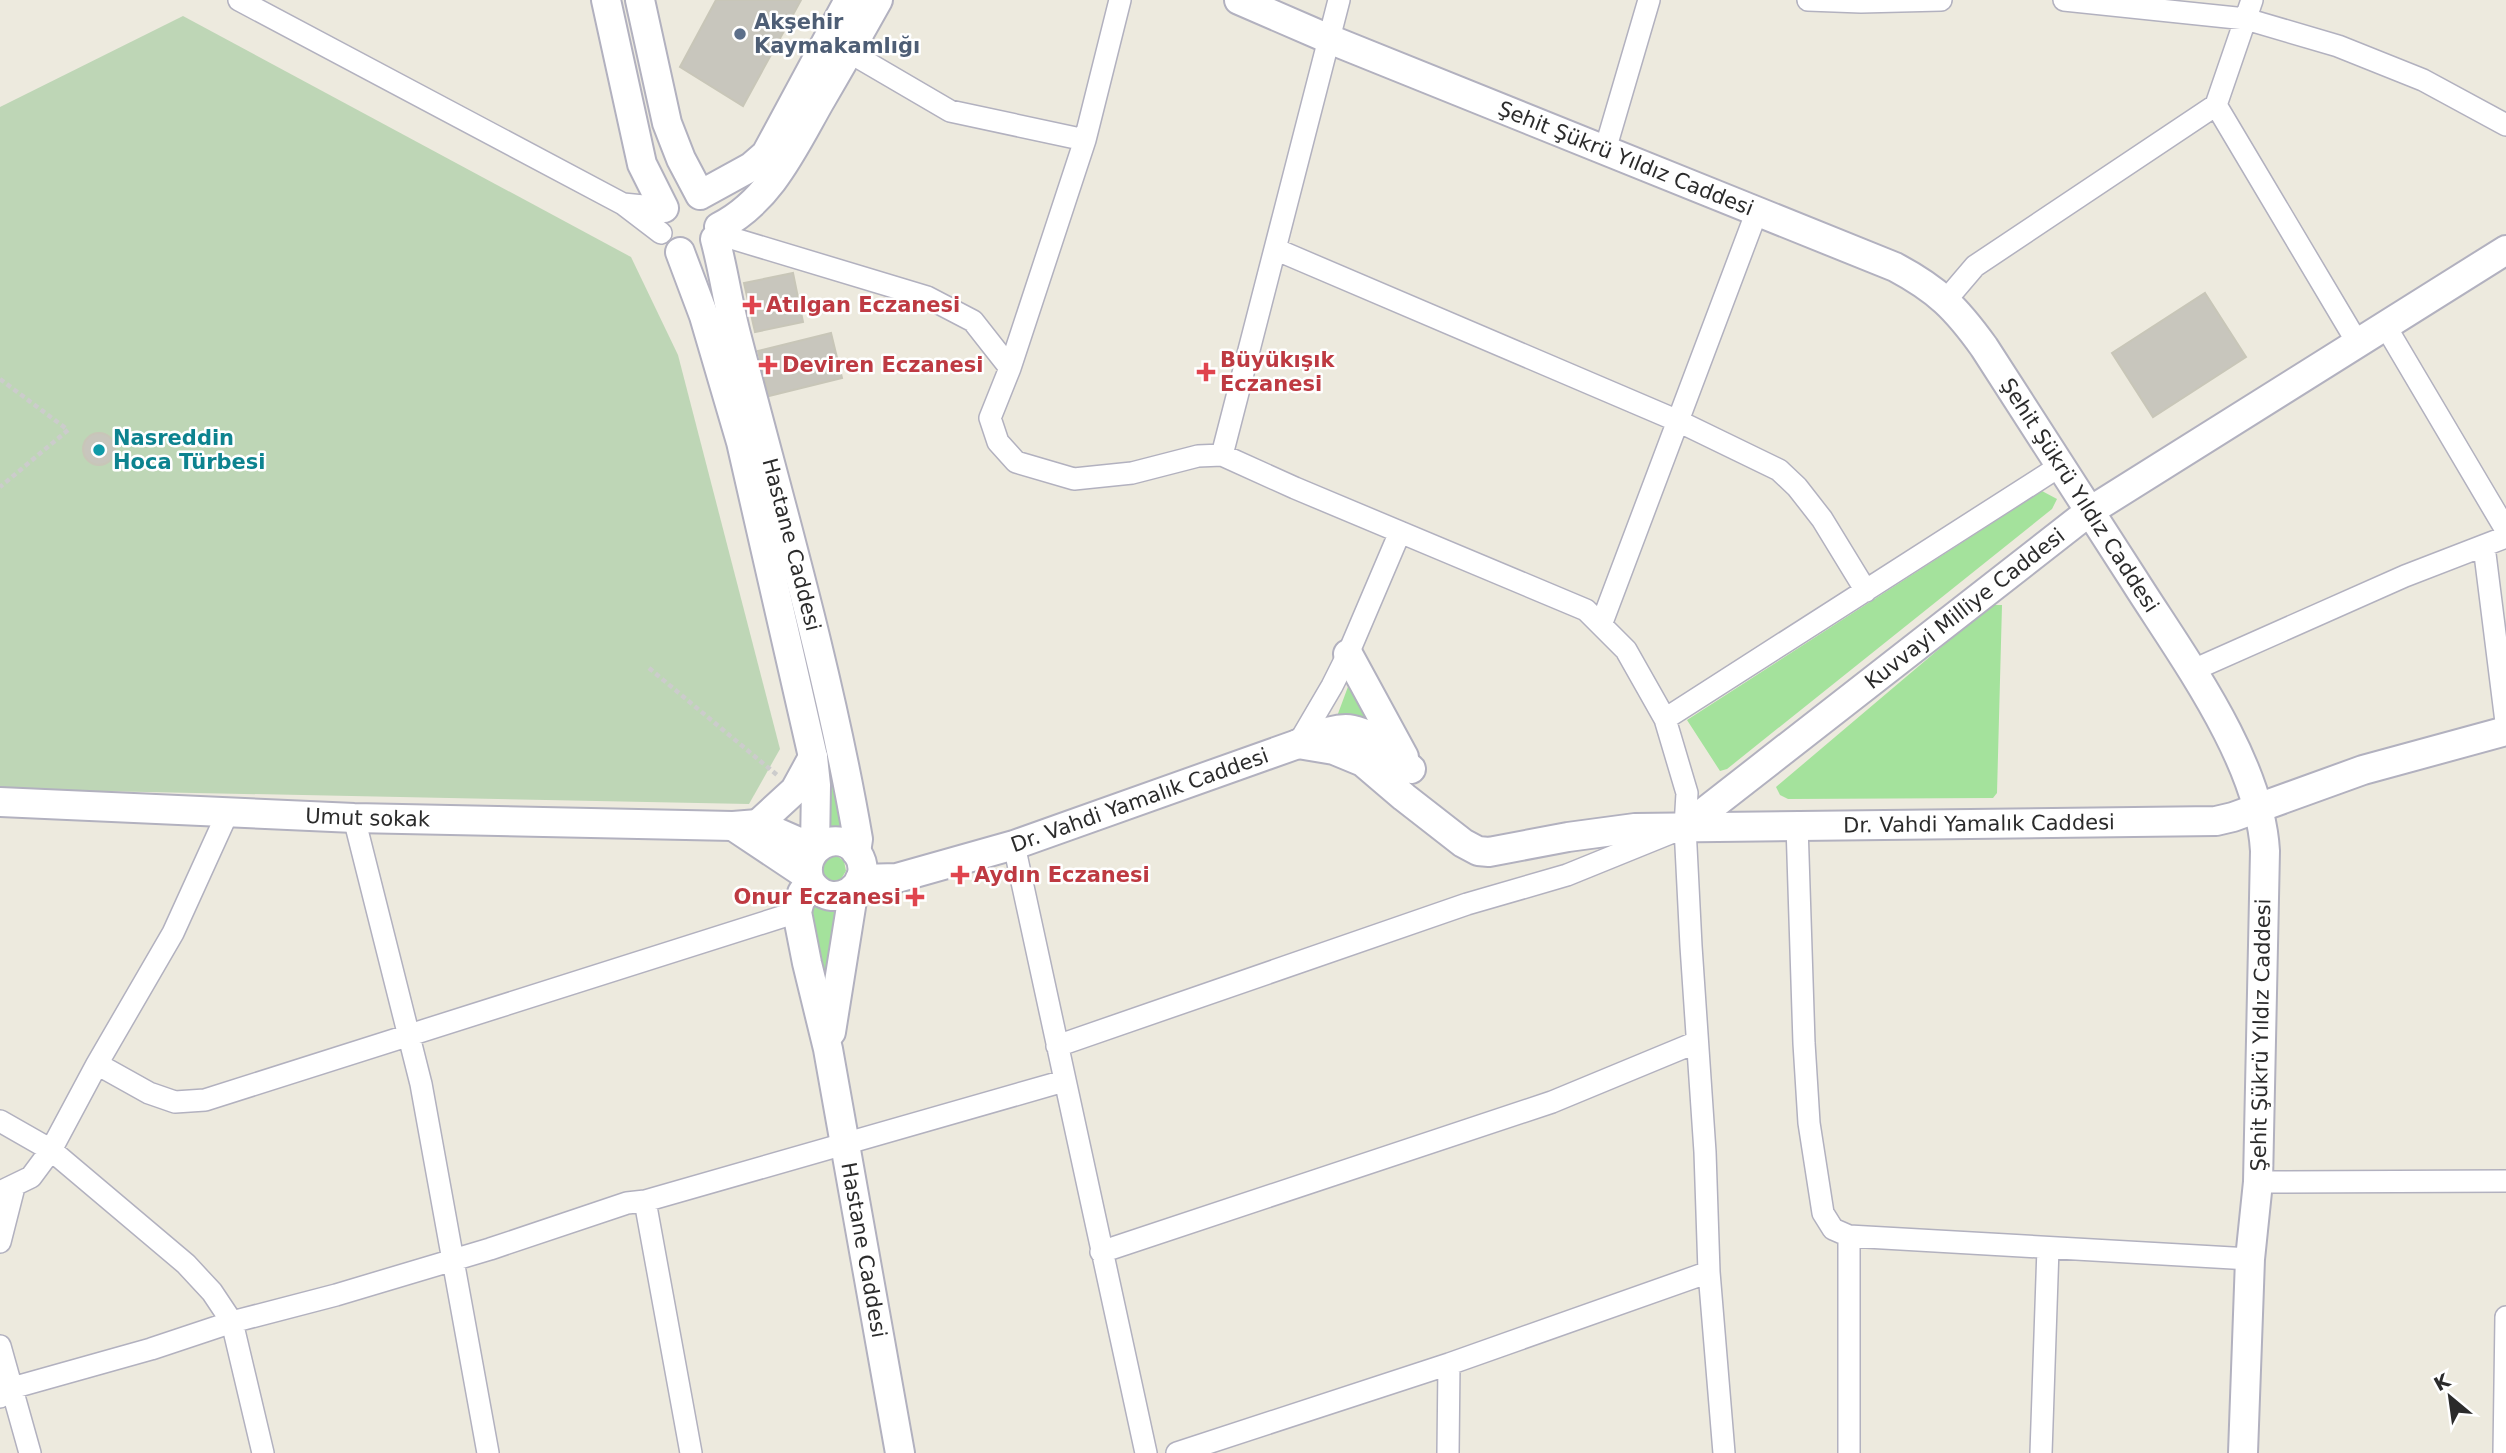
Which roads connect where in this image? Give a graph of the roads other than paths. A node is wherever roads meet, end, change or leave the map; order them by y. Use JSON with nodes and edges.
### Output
{"nodes":[{"id":1,"x":239,"y":0,"type":"edge"},
{"id":2,"x":606,"y":0,"type":"edge"},
{"id":3,"x":640,"y":0,"type":"edge"},
{"id":4,"x":849,"y":0,"type":"edge"},
{"id":5,"x":878,"y":0,"type":"edge"},
{"id":6,"x":1120,"y":0,"type":"edge"},
{"id":7,"x":1239,"y":0,"type":"edge"},
{"id":8,"x":1339,"y":0,"type":"edge"},
{"id":9,"x":1649,"y":0,"type":"edge"},
{"id":10,"x":1808,"y":0,"type":"edge"},
{"id":11,"x":1941,"y":0,"type":"edge"},
{"id":12,"x":2064,"y":0,"type":"edge"},
{"id":13,"x":2249,"y":9,"type":"edge"},
{"id":14,"x":1329,"y":40,"type":"junction"},
{"id":15,"x":849,"y":52,"type":"junction"},
{"id":16,"x":2216,"y":105,"type":"junction"},
{"id":17,"x":2506,"y":125,"type":"edge"},
{"id":18,"x":1085,"y":140,"type":"junction"},
{"id":19,"x":1605,"y":150,"type":"junction"},
{"id":20,"x":700,"y":195,"type":"junction"},
{"id":21,"x":1758,"y":211,"type":"junction"},
{"id":22,"x":668,"y":231,"type":"junction"},
{"id":23,"x":718,"y":233,"type":"junction"},
{"id":24,"x":1275,"y":249,"type":"junction"},
{"id":25,"x":2506,"y":250,"type":"edge"},
{"id":26,"x":1946,"y":300,"type":"junction"},
{"id":27,"x":2386,"y":327,"type":"junction"},
{"id":28,"x":2357,"y":342,"type":"junction"},
{"id":29,"x":1010,"y":368,"type":"junction"},
{"id":30,"x":1678,"y":422,"type":"junction"},
{"id":31,"x":1222,"y":455,"type":"junction"},
{"id":32,"x":2060,"y":466,"type":"junction"},
{"id":33,"x":2090,"y":511,"type":"junction"},
{"id":34,"x":2506,"y":530,"type":"edge"},
{"id":35,"x":1400,"y":532,"type":"junction"},
{"id":36,"x":2506,"y":537,"type":"edge"},
{"id":37,"x":2484,"y":546,"type":"junction"},
{"id":38,"x":1866,"y":591,"type":"junction"},
{"id":39,"x":1601,"y":625,"type":"junction"},
{"id":40,"x":1348,"y":654,"type":"junction"},
{"id":41,"x":2191,"y":671,"type":"junction"},
{"id":42,"x":1665,"y":719,"type":"junction"},
{"id":43,"x":2506,"y":722,"type":"edge"},
{"id":44,"x":2506,"y":731,"type":"edge"},
{"id":45,"x":1298,"y":744,"type":"junction"},
{"id":46,"x":813,"y":757,"type":"junction"},
{"id":47,"x":1411,"y":769,"type":"junction"},
{"id":48,"x":0,"y":802,"type":"edge"},
{"id":49,"x":2259,"y":808,"type":"junction"},
{"id":50,"x":228,"y":811,"type":"junction"},
{"id":51,"x":354,"y":818,"type":"junction"},
{"id":52,"x":745,"y":825,"type":"junction"},
{"id":53,"x":1797,"y":825,"type":"junction"},
{"id":54,"x":1685,"y":827,"type":"junction"},
{"id":55,"x":1447,"y":829,"type":"junction"},
{"id":56,"x":1014,"y":845,"type":"junction"},
{"id":57,"x":811,"y":869,"type":"junction"},
{"id":58,"x":857,"y":873,"type":"junction"},
{"id":59,"x":797,"y":912,"type":"junction"},
{"id":60,"x":410,"y":1035,"type":"junction"},
{"id":61,"x":1697,"y":1042,"type":"junction"},
{"id":62,"x":1057,"y":1046,"type":"junction"},
{"id":63,"x":828,"y":1049,"type":"junction"},
{"id":64,"x":97,"y":1064,"type":"junction"},
{"id":65,"x":1064,"y":1081,"type":"junction"},
{"id":66,"x":0,"y":1121,"type":"edge"},
{"id":67,"x":845,"y":1145,"type":"junction"},
{"id":68,"x":51,"y":1150,"type":"junction"},
{"id":69,"x":2506,"y":1181,"type":"edge"},
{"id":70,"x":2258,"y":1182,"type":"junction"},
{"id":71,"x":7,"y":1190,"type":"edge"},
{"id":72,"x":645,"y":1201,"type":"junction"},
{"id":73,"x":1849,"y":1236,"type":"junction"},
{"id":74,"x":0,"y":1242,"type":"edge"},
{"id":75,"x":2048,"y":1248,"type":"junction"},
{"id":76,"x":1101,"y":1252,"type":"junction"},
{"id":77,"x":2250,"y":1259,"type":"junction"},
{"id":78,"x":453,"y":1260,"type":"junction"},
{"id":79,"x":1709,"y":1272,"type":"junction"},
{"id":80,"x":2506,"y":1317,"type":"edge"},
{"id":81,"x":232,"y":1322,"type":"junction"},
{"id":82,"x":0,"y":1346,"type":"edge"},
{"id":83,"x":1449,"y":1364,"type":"junction"},
{"id":84,"x":6,"y":1393,"type":"edge"},
{"id":85,"x":2505,"y":1405,"type":"edge"},
{"id":86,"x":30,"y":1453,"type":"edge"},
{"id":87,"x":263,"y":1453,"type":"edge"},
{"id":88,"x":488,"y":1453,"type":"edge"},
{"id":89,"x":691,"y":1453,"type":"edge"},
{"id":90,"x":900,"y":1453,"type":"edge"},
{"id":91,"x":1146,"y":1453,"type":"edge"},
{"id":92,"x":1178,"y":1453,"type":"edge"},
{"id":93,"x":1448,"y":1453,"type":"edge"},
{"id":94,"x":1724,"y":1453,"type":"edge"},
{"id":95,"x":1849,"y":1453,"type":"edge"},
{"id":96,"x":2041,"y":1453,"type":"edge"},
{"id":97,"x":2243,"y":1453,"type":"edge"},
{"id":98,"x":2504,"y":1453,"type":"edge"}],
"edges":[{"from":1,"to":22,"type":"street"},
{"from":2,"to":22,"type":"street","name":"Hastane Caddesi"},
{"from":3,"to":20,"type":"street"},
{"from":4,"to":20,"type":"street"},
{"from":5,"to":15,"type":"street"},
{"from":6,"to":18,"type":"street"},
{"from":7,"to":14,"type":"street","name":"Şehit Şükrü Yıldız Caddesi"},
{"from":8,"to":14,"type":"street"},
{"from":9,"to":19,"type":"street"},
{"from":10,"to":11,"type":"street"},
{"from":12,"to":13,"type":"street"},
{"from":13,"to":16,"type":"street"},
{"from":13,"to":17,"type":"street"},
{"from":14,"to":19,"type":"street","name":"Şehit Şükrü Yıldız Caddesi"},
{"from":14,"to":24,"type":"street"},
{"from":15,"to":18,"type":"street"},
{"from":15,"to":23,"type":"street"},
{"from":16,"to":26,"type":"street"},
{"from":16,"to":28,"type":"street"},
{"from":18,"to":29,"type":"street"},
{"from":19,"to":21,"type":"street","name":"Şehit Şükrü Yıldız Caddesi"},
{"from":20,"to":22,"type":"street"},
{"from":20,"to":23,"type":"street"},
{"from":21,"to":26,"type":"street","name":"Şehit Şükrü Yıldız Caddesi"},
{"from":21,"to":30,"type":"street"},
{"from":22,"to":23,"type":"street"},
{"from":22,"to":46,"type":"street","name":"Hastane Caddesi"},
{"from":23,"to":29,"type":"street"},
{"from":23,"to":58,"type":"street","name":"Hastane Caddesi"},
{"from":24,"to":30,"type":"street"},
{"from":24,"to":31,"type":"street"},
{"from":25,"to":27,"type":"street","name":"Kuvvayi Milliye Caddesi"},
{"from":26,"to":32,"type":"street","name":"Şehit Şükrü Yıldız Caddesi"},
{"from":27,"to":28,"type":"street","name":"Kuvvayi Milliye Caddesi"},
{"from":27,"to":34,"type":"street"},
{"from":28,"to":33,"type":"street","name":"Kuvvayi Milliye Caddesi"},
{"from":29,"to":31,"type":"street"},
{"from":30,"to":38,"type":"street"},
{"from":30,"to":39,"type":"street"},
{"from":31,"to":35,"type":"street"},
{"from":32,"to":33,"type":"street","name":"Şehit Şükrü Yıldız Caddesi"},
{"from":32,"to":38,"type":"street"},
{"from":33,"to":41,"type":"street","name":"Şehit Şükrü Yıldız Caddesi"},
{"from":33,"to":54,"type":"street","name":"Kuvvayi Milliye Caddesi"},
{"from":35,"to":39,"type":"street"},
{"from":35,"to":40,"type":"street"},
{"from":36,"to":37,"type":"street"},
{"from":37,"to":41,"type":"street"},
{"from":37,"to":43,"type":"street"},
{"from":38,"to":42,"type":"street"},
{"from":39,"to":42,"type":"street"},
{"from":40,"to":45,"type":"street"},
{"from":40,"to":47,"type":"street","name":"Dr. Vahdi Yamalık Caddesi"},
{"from":41,"to":49,"type":"street","name":"Şehit Şükrü Yıldız Caddesi"},
{"from":42,"to":54,"type":"street"},
{"from":44,"to":49,"type":"street","name":"Dr. Vahdi Yamalık Caddesi"},
{"from":45,"to":47,"type":"street","name":"Dr. Vahdi Yamalık Caddesi"},
{"from":45,"to":55,"type":"street","name":"Dr. Vahdi Yamalık Caddesi"},
{"from":45,"to":56,"type":"street","name":"Dr. Vahdi Yamalık Caddesi"},
{"from":46,"to":52,"type":"street"},
{"from":46,"to":57,"type":"street","name":"Hastane Caddesi"},
{"from":47,"to":55,"type":"street","name":"Dr. Vahdi Yamalık Caddesi"},
{"from":48,"to":50,"type":"street","name":"Umut sokak"},
{"from":49,"to":53,"type":"street","name":"Dr. Vahdi Yamalık Caddesi"},
{"from":49,"to":70,"type":"street","name":"Şehit Şükrü Yıldız Caddesi"},
{"from":50,"to":51,"type":"street","name":"Umut sokak"},
{"from":50,"to":64,"type":"street"},
{"from":51,"to":52,"type":"street","name":"Umut sokak"},
{"from":51,"to":60,"type":"street"},
{"from":52,"to":57,"type":"street"},
{"from":53,"to":54,"type":"street","name":"Dr. Vahdi Yamalık Caddesi"},
{"from":53,"to":73,"type":"street"},
{"from":54,"to":55,"type":"street","name":"Dr. Vahdi Yamalık Caddesi"},
{"from":54,"to":61,"type":"street"},
{"from":54,"to":62,"type":"street"},
{"from":56,"to":58,"type":"street","name":"Dr. Vahdi Yamalık Caddesi"},
{"from":56,"to":62,"type":"street"},
{"from":57,"to":58,"type":"street"},
{"from":57,"to":58,"type":"street"},
{"from":57,"to":59,"type":"street","name":"Hastane Caddesi"},
{"from":58,"to":63,"type":"street","name":"Hastane Caddesi"},
{"from":59,"to":60,"type":"street"},
{"from":59,"to":63,"type":"street","name":"Hastane Caddesi"},
{"from":60,"to":64,"type":"street"},
{"from":60,"to":78,"type":"street"},
{"from":61,"to":76,"type":"street"},
{"from":61,"to":79,"type":"street"},
{"from":62,"to":65,"type":"street"},
{"from":63,"to":67,"type":"street","name":"Hastane Caddesi"},
{"from":64,"to":68,"type":"street"},
{"from":65,"to":67,"type":"street"},
{"from":65,"to":76,"type":"street"},
{"from":66,"to":68,"type":"street"},
{"from":67,"to":72,"type":"street"},
{"from":67,"to":90,"type":"street","name":"Hastane Caddesi"},
{"from":68,"to":71,"type":"street"},
{"from":68,"to":81,"type":"street"},
{"from":69,"to":70,"type":"street"},
{"from":70,"to":77,"type":"street","name":"Şehit Şükrü Yıldız Caddesi"},
{"from":71,"to":74,"type":"street"},
{"from":72,"to":78,"type":"street"},
{"from":72,"to":89,"type":"street"},
{"from":73,"to":75,"type":"street"},
{"from":73,"to":95,"type":"street"},
{"from":75,"to":77,"type":"street"},
{"from":75,"to":96,"type":"street"},
{"from":76,"to":91,"type":"street"},
{"from":77,"to":97,"type":"street","name":"Şehit Şükrü Yıldız Caddesi"},
{"from":78,"to":81,"type":"street"},
{"from":78,"to":88,"type":"street"},
{"from":79,"to":83,"type":"street"},
{"from":79,"to":94,"type":"street"},
{"from":80,"to":85,"type":"street"},
{"from":81,"to":84,"type":"street"},
{"from":81,"to":87,"type":"street"},
{"from":82,"to":84,"type":"street"},
{"from":83,"to":92,"type":"street"},
{"from":83,"to":93,"type":"street"},
{"from":84,"to":86,"type":"street"},
{"from":85,"to":98,"type":"street"}]}
